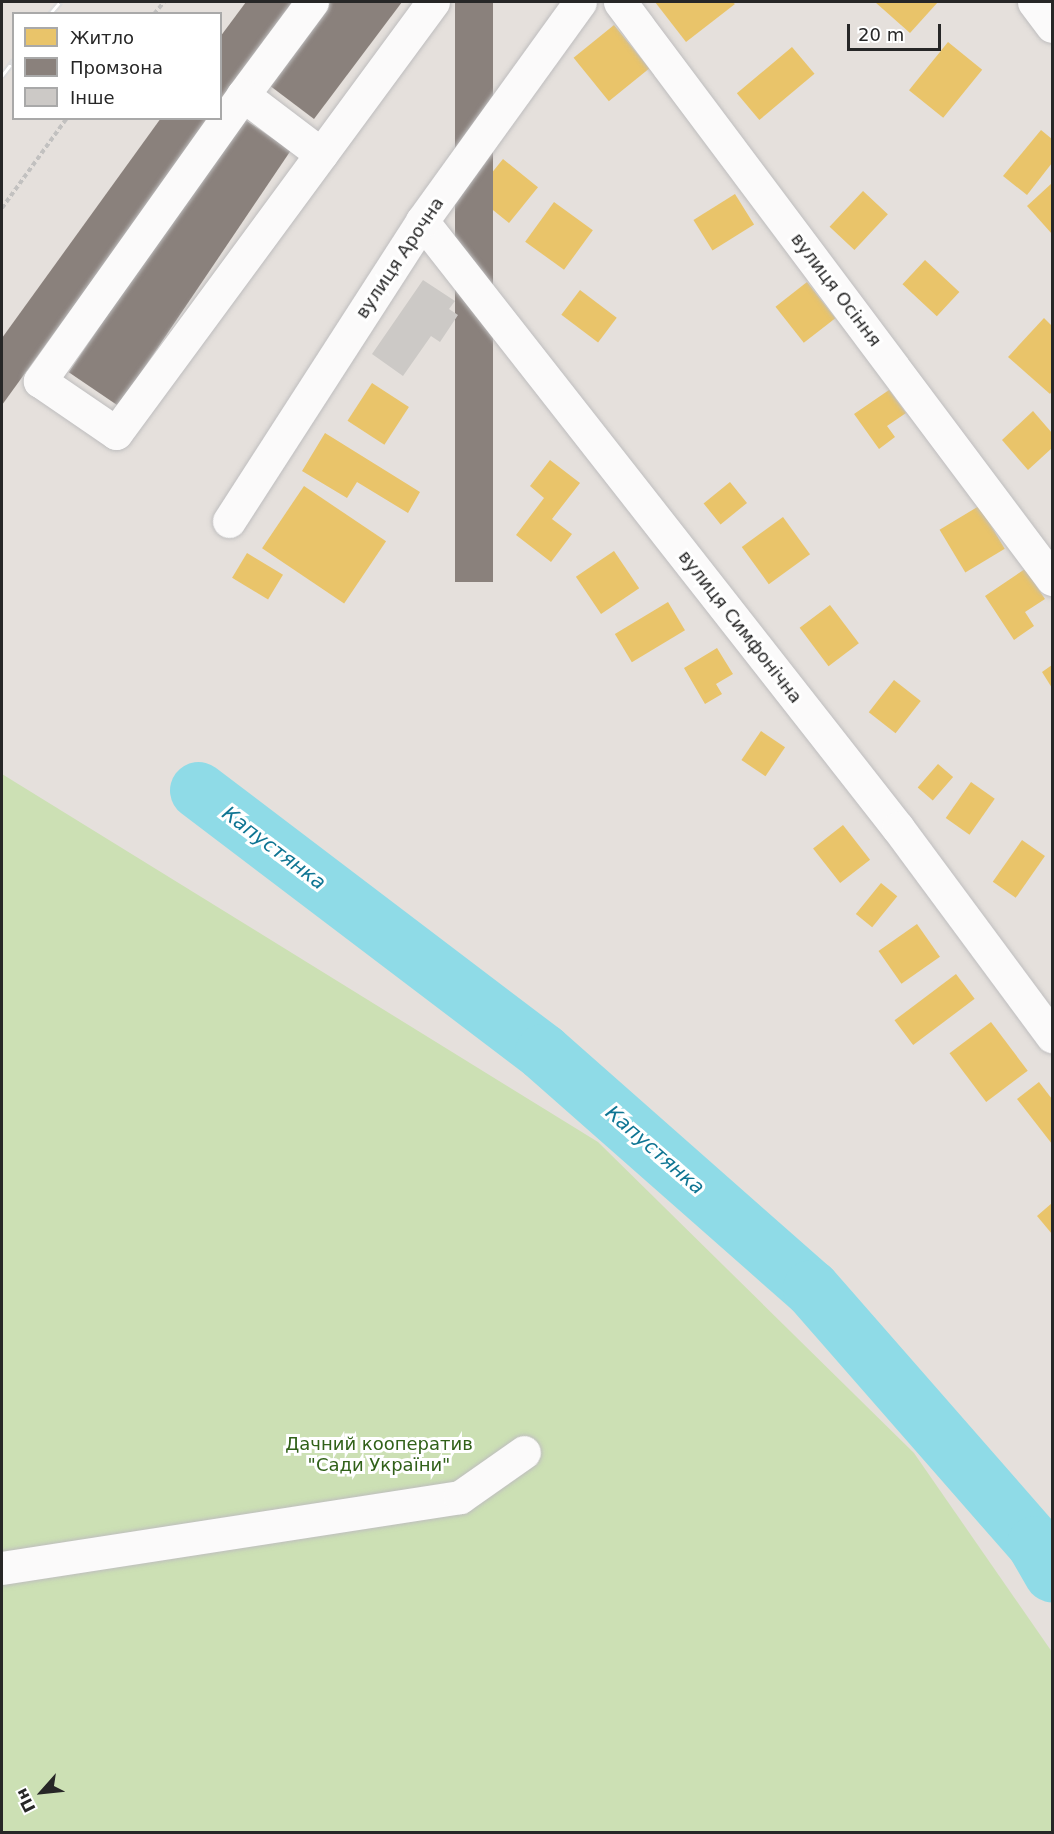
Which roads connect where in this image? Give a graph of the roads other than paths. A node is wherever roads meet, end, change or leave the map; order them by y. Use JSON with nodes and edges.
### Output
{"nodes":[{"id":1,"x":312,"y":2,"type":"edge"},
{"id":2,"x":433,"y":2,"type":"edge"},
{"id":3,"x":580,"y":2,"type":"edge"},
{"id":4,"x":620,"y":2,"type":"edge"},
{"id":5,"x":1034,"y":2,"type":"edge"},
{"id":6,"x":1053,"y":26,"type":"edge"},
{"id":7,"x":243,"y":95,"type":"junction"},
{"id":8,"x":321,"y":154,"type":"junction"},
{"id":9,"x":422,"y":221,"type":"junction"},
{"id":10,"x":229,"y":521,"type":"dead end"},
{"id":11,"x":1053,"y":579,"type":"edge"},
{"id":12,"x":1053,"y":1036,"type":"edge"},
{"id":13,"x":524,"y":1452,"type":"dead end"},
{"id":14,"x":2,"y":1568,"type":"edge"}],
"edges":[{"from":1,"to":7,"type":"street"},
{"from":2,"to":8,"type":"street"},
{"from":3,"to":9,"type":"street","name":"вулиця Арочна"},
{"from":4,"to":11,"type":"street","name":"вулиця Осіння"},
{"from":5,"to":6,"type":"street"},
{"from":7,"to":8,"type":"street"},
{"from":7,"to":8,"type":"street"},
{"from":9,"to":10,"type":"street","name":"вулиця Арочна"},
{"from":9,"to":12,"type":"street","name":"вулиця Симфонічна"},
{"from":13,"to":14,"type":"street"}]}
